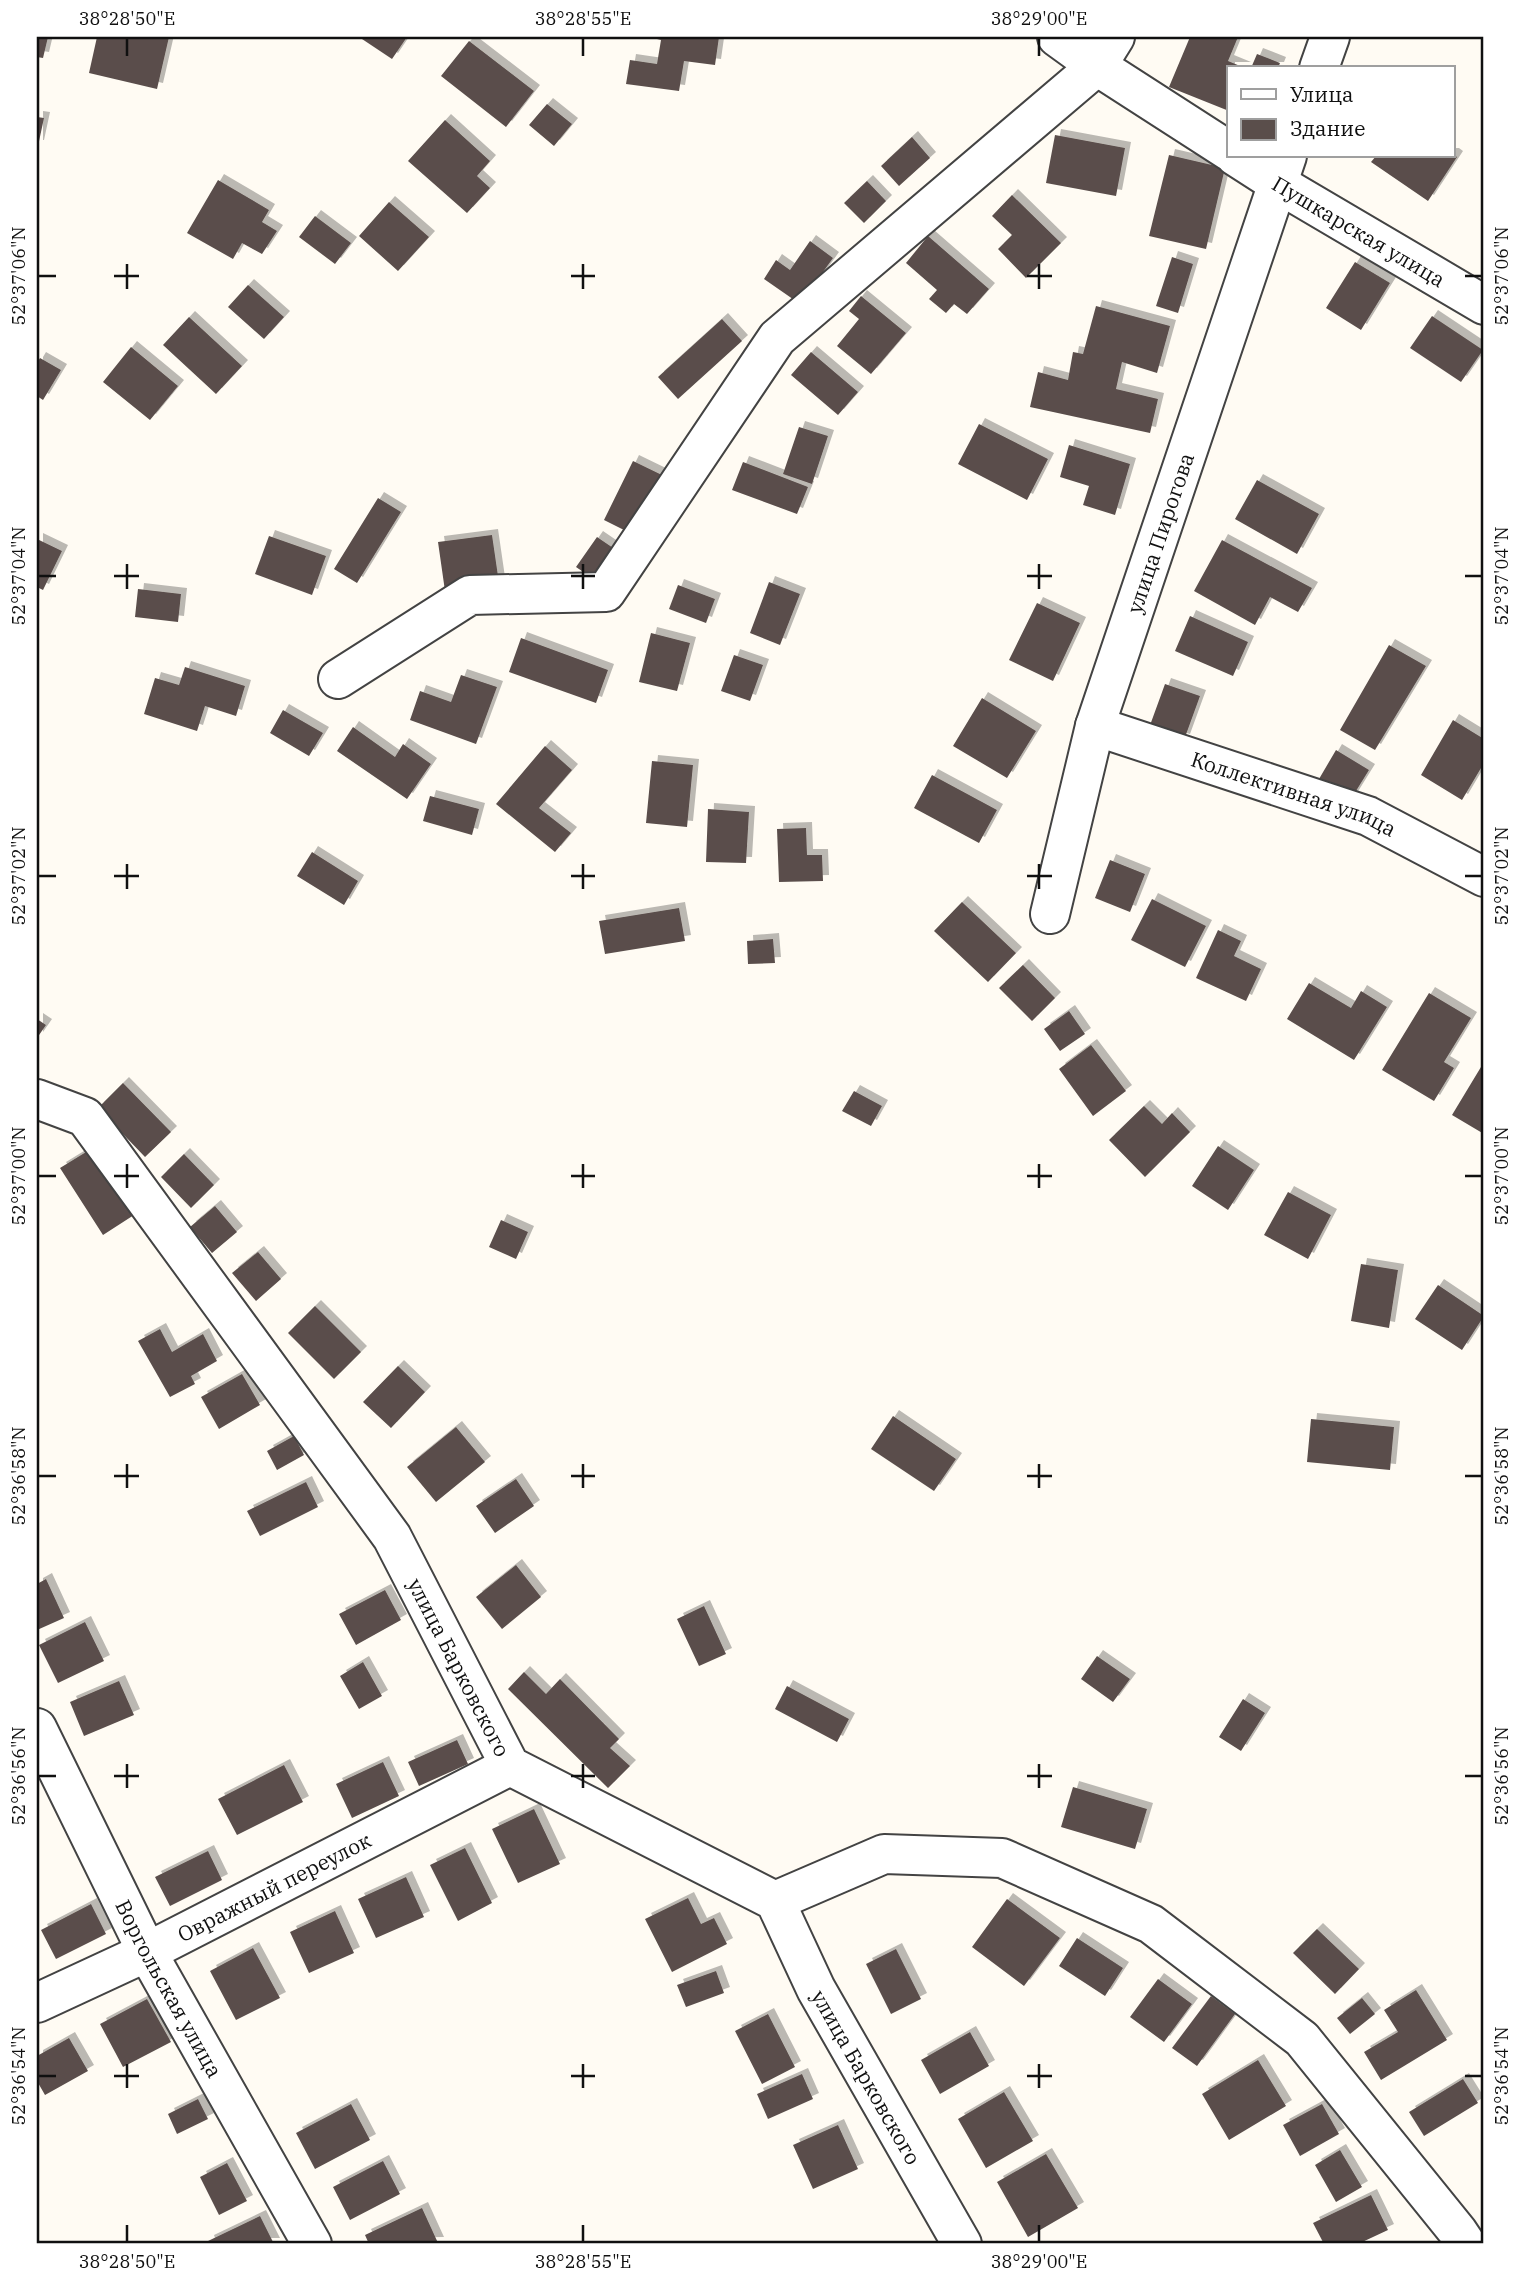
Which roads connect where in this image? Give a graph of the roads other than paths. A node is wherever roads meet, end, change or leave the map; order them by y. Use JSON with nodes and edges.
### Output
{"nodes":[{"id":1,"x":1058,"y":37,"type":"edge"},
{"id":2,"x":1330,"y":37,"type":"edge"},
{"id":3,"x":1106,"y":51,"type":"edge"},
{"id":4,"x":1320,"y":66,"type":"edge"},
{"id":5,"x":1227,"y":150,"type":"edge"},
{"id":6,"x":1242,"y":158,"type":"edge"},
{"id":7,"x":1282,"y":169,"type":"edge"},
{"id":8,"x":1484,"y":305,"type":"edge"},
{"id":9,"x":338,"y":679,"type":"dead end"},
{"id":10,"x":1095,"y":726,"type":"junction"},
{"id":11,"x":1484,"y":877,"type":"edge"},
{"id":12,"x":1050,"y":914,"type":"dead end"},
{"id":13,"x":37,"y":1099,"type":"edge"},
{"id":14,"x":37,"y":1728,"type":"edge"},
{"id":15,"x":510,"y":1766,"type":"junction"},
{"id":16,"x":775,"y":1901,"type":"junction"},
{"id":17,"x":147,"y":1952,"type":"junction"},
{"id":18,"x":37,"y":2003,"type":"edge"},
{"id":19,"x":1453,"y":2240,"type":"edge"},
{"id":20,"x":312,"y":2244,"type":"edge"},
{"id":21,"x":962,"y":2244,"type":"edge"}],
"edges":[{"from":1,"to":3,"type":"street"},
{"from":2,"to":4,"type":"street"},
{"from":3,"to":5,"type":"street"},
{"from":3,"to":9,"type":"street"},
{"from":6,"to":7,"type":"street","name":"Пушкарская улица"},
{"from":7,"to":8,"type":"street","name":"Пушкарская улица"},
{"from":7,"to":10,"type":"street","name":"улица Пирогова"},
{"from":10,"to":11,"type":"street","name":"Коллективная улица"},
{"from":10,"to":12,"type":"street","name":"улица Пирогова"},
{"from":13,"to":15,"type":"street","name":"улица Барковского"},
{"from":14,"to":17,"type":"street","name":"Воргольская улица"},
{"from":15,"to":16,"type":"street","name":"улица Барковского"},
{"from":15,"to":17,"type":"street","name":"Овражный переулок"},
{"from":16,"to":19,"type":"street"},
{"from":16,"to":21,"type":"street","name":"улица Барковского"},
{"from":17,"to":18,"type":"street","name":"Овражный переулок"},
{"from":17,"to":20,"type":"street","name":"Воргольская улица"}]}
